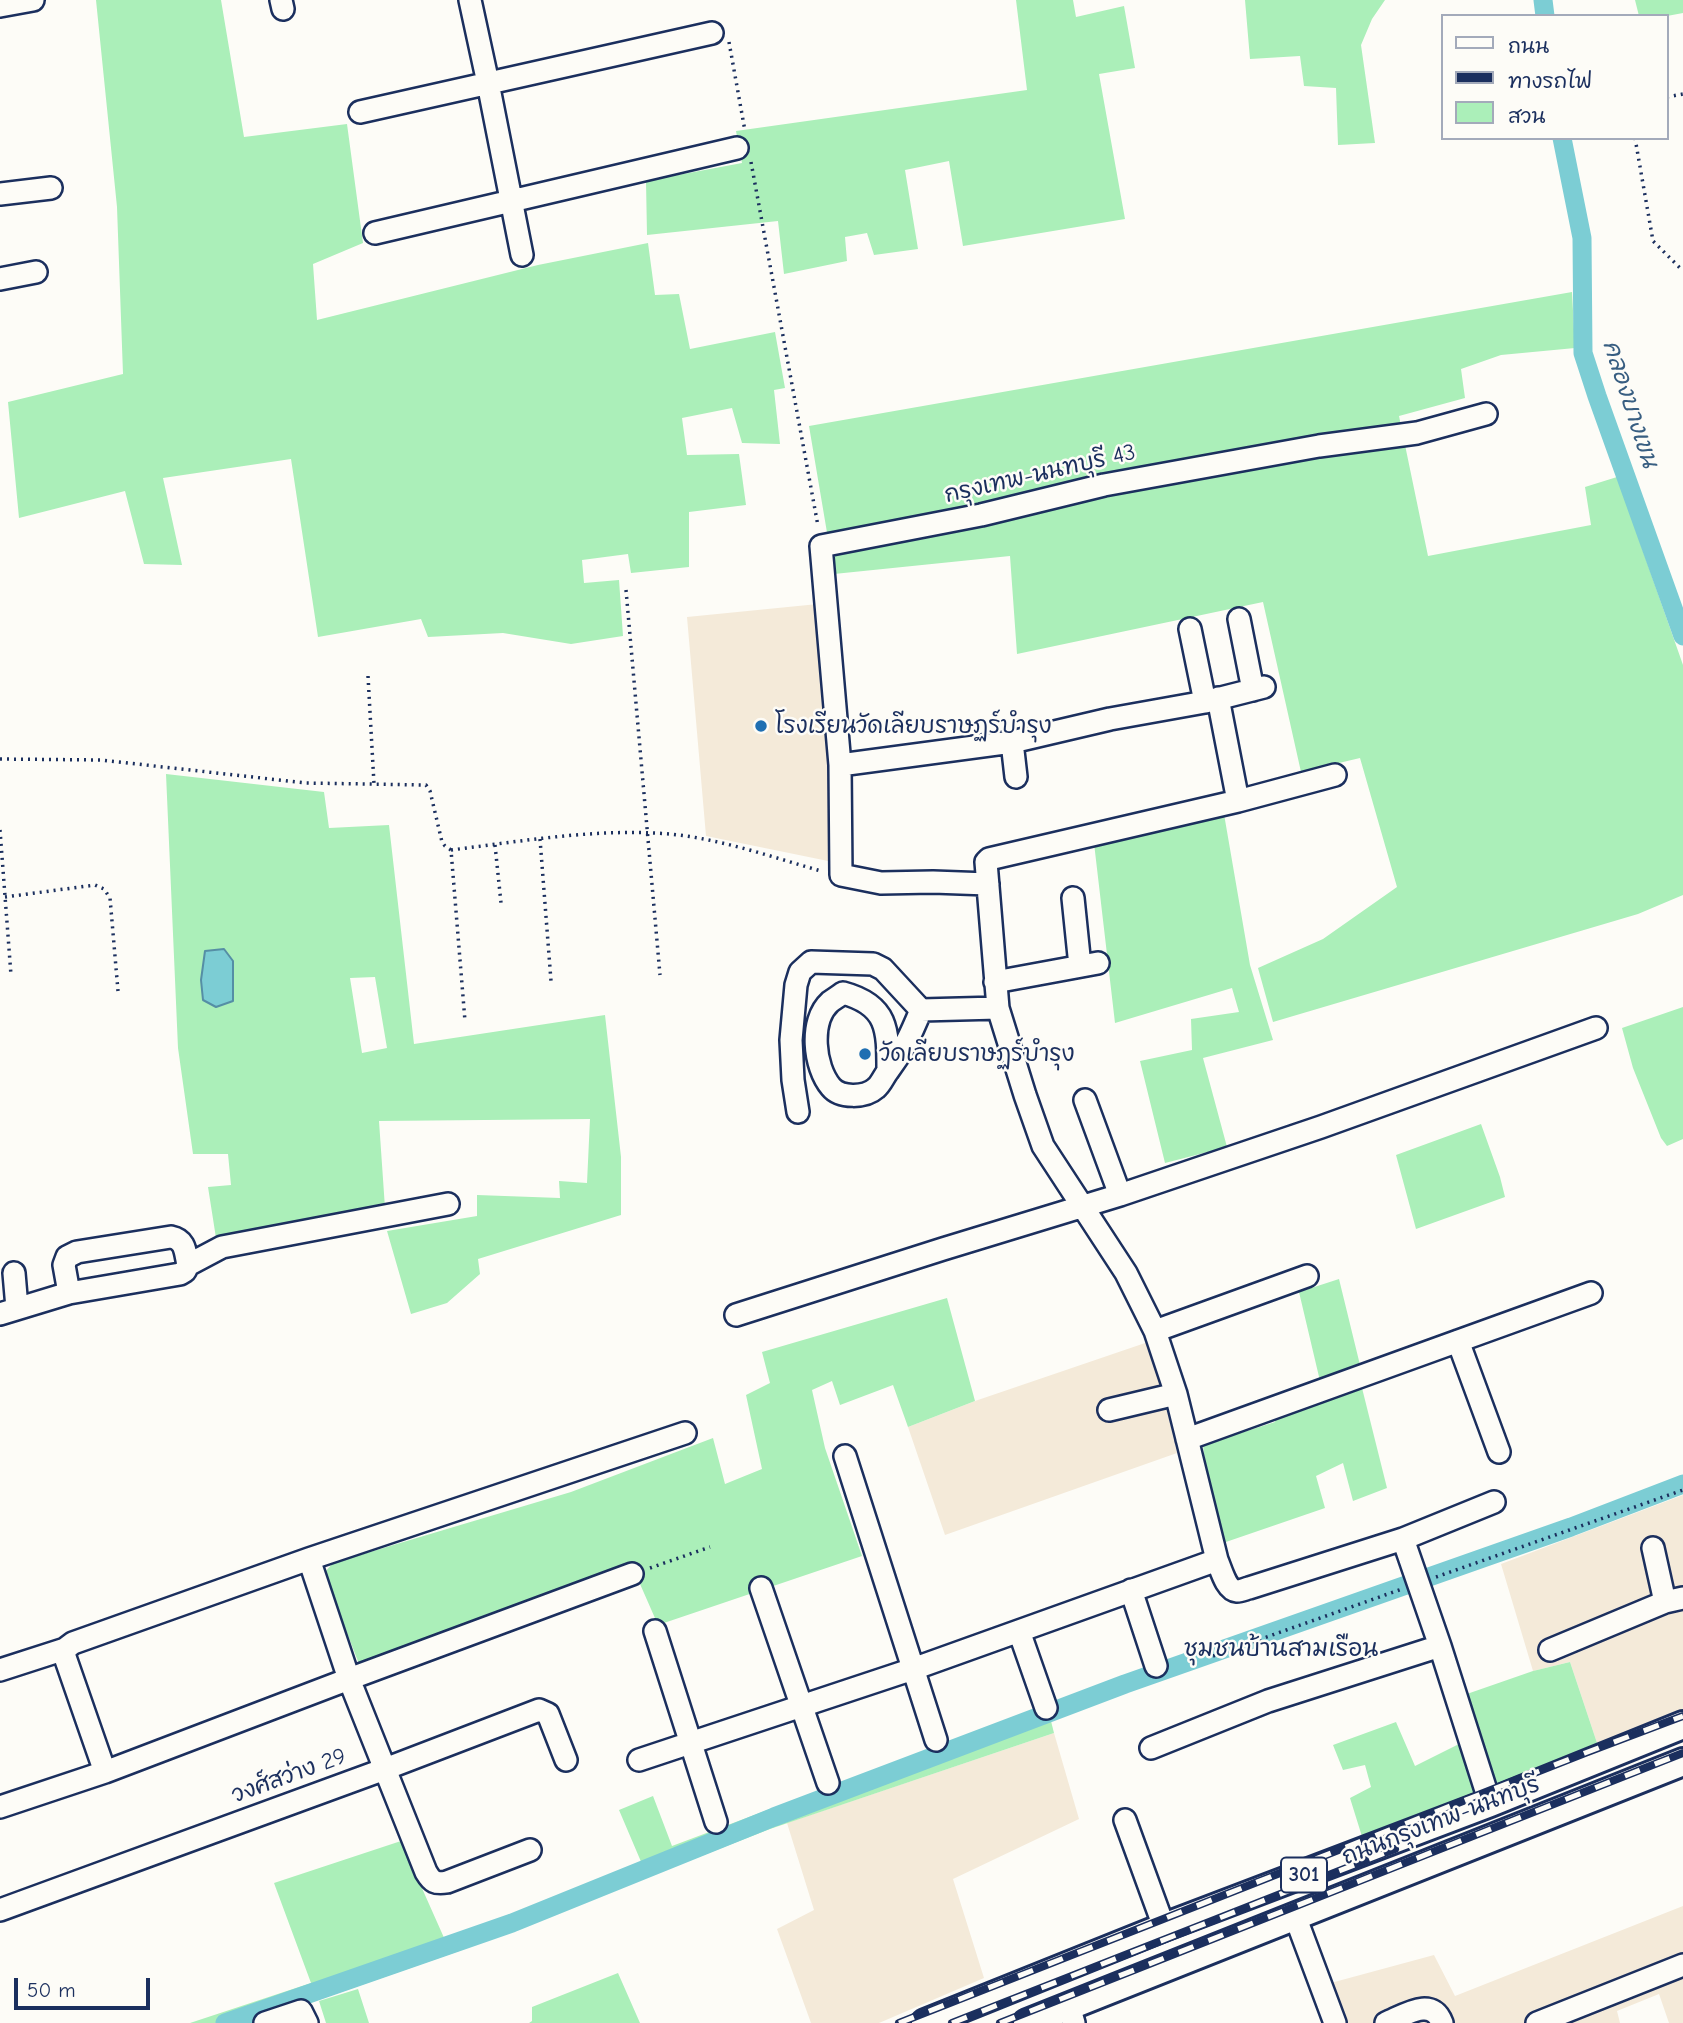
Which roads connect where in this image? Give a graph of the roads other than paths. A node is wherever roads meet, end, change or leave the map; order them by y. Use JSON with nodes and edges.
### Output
{"nodes":[{"id":1,"x":33,"y":0,"type":"edge"},
{"id":2,"x":470,"y":0,"type":"edge"},
{"id":3,"x":0,"y":6,"type":"edge"},
{"id":4,"x":720,"y":36,"type":"road end"},
{"id":5,"x":488,"y":83,"type":"junction"},
{"id":6,"x":360,"y":113,"type":"dead end"},
{"id":7,"x":744,"y":148,"type":"road end"},
{"id":8,"x":51,"y":188,"type":"dead end"},
{"id":9,"x":0,"y":194,"type":"edge"},
{"id":10,"x":511,"y":201,"type":"junction"},
{"id":11,"x":375,"y":233,"type":"dead end"},
{"id":12,"x":522,"y":255,"type":"dead end"},
{"id":13,"x":36,"y":272,"type":"dead end"},
{"id":14,"x":0,"y":279,"type":"edge"},
{"id":15,"x":1486,"y":414,"type":"dead end"},
{"id":16,"x":1239,"y":619,"type":"dead end"},
{"id":17,"x":1190,"y":629,"type":"dead end"},
{"id":18,"x":1211,"y":700,"type":"junction"},
{"id":19,"x":1012,"y":742,"type":"junction"},
{"id":20,"x":840,"y":765,"type":"junction"},
{"id":21,"x":1335,"y":775,"type":"dead end"},
{"id":22,"x":1016,"y":777,"type":"dead end"},
{"id":23,"x":1238,"y":802,"type":"junction"},
{"id":24,"x":988,"y":884,"type":"junction"},
{"id":25,"x":1073,"y":898,"type":"dead end"},
{"id":26,"x":995,"y":982,"type":"junction"},
{"id":27,"x":998,"y":1008,"type":"junction"},
{"id":28,"x":921,"y":1010,"type":"junction"},
{"id":29,"x":1596,"y":1028,"type":"dead end"},
{"id":30,"x":888,"y":1070,"type":"junction"},
{"id":31,"x":1085,"y":1100,"type":"dead end"},
{"id":32,"x":798,"y":1112,"type":"dead end"},
{"id":33,"x":1120,"y":1195,"type":"junction"},
{"id":34,"x":448,"y":1204,"type":"dead end"},
{"id":35,"x":1083,"y":1208,"type":"junction"},
{"id":36,"x":188,"y":1265,"type":"junction"},
{"id":37,"x":14,"y":1273,"type":"dead end"},
{"id":38,"x":1307,"y":1276,"type":"dead end"},
{"id":39,"x":69,"y":1293,"type":"junction"},
{"id":40,"x":1591,"y":1293,"type":"dead end"},
{"id":41,"x":8,"y":1311,"type":"edge"},
{"id":42,"x":736,"y":1315,"type":"dead end"},
{"id":43,"x":1155,"y":1331,"type":"junction"},
{"id":44,"x":1458,"y":1340,"type":"junction"},
{"id":45,"x":1177,"y":1394,"type":"junction"},
{"id":46,"x":1109,"y":1410,"type":"dead end"},
{"id":47,"x":685,"y":1433,"type":"dead end"},
{"id":48,"x":1187,"y":1439,"type":"junction"},
{"id":49,"x":1499,"y":1452,"type":"dead end"},
{"id":50,"x":845,"y":1456,"type":"dead end"},
{"id":51,"x":1494,"y":1502,"type":"dead end"},
{"id":52,"x":1402,"y":1539,"type":"junction"},
{"id":53,"x":1653,"y":1548,"type":"dead end"},
{"id":54,"x":309,"y":1559,"type":"junction"},
{"id":55,"x":1217,"y":1560,"type":"junction"},
{"id":56,"x":632,"y":1574,"type":"road end"},
{"id":57,"x":761,"y":1588,"type":"dead end"},
{"id":58,"x":1131,"y":1590,"type":"junction"},
{"id":59,"x":1674,"y":1600,"type":"edge"},
{"id":60,"x":654,"y":1630,"type":"dead end"},
{"id":61,"x":1019,"y":1631,"type":"junction"},
{"id":62,"x":1440,"y":1646,"type":"junction"},
{"id":63,"x":65,"y":1649,"type":"junction"},
{"id":64,"x":1550,"y":1650,"type":"dead end"},
{"id":65,"x":1156,"y":1666,"type":"dead end"},
{"id":66,"x":913,"y":1669,"type":"junction"},
{"id":67,"x":0,"y":1670,"type":"edge"},
{"id":68,"x":349,"y":1679,"type":"junction"},
{"id":69,"x":801,"y":1706,"type":"junction"},
{"id":70,"x":1045,"y":1708,"type":"dead end"},
{"id":71,"x":1683,"y":1725,"type":"edge"},
{"id":72,"x":936,"y":1740,"type":"dead end"},
{"id":73,"x":690,"y":1743,"type":"junction"},
{"id":74,"x":1151,"y":1748,"type":"dead end"},
{"id":75,"x":566,"y":1760,"type":"dead end"},
{"id":76,"x":639,"y":1760,"type":"dead end"},
{"id":77,"x":1683,"y":1762,"type":"edge"},
{"id":78,"x":385,"y":1769,"type":"junction"},
{"id":79,"x":105,"y":1772,"type":"junction"},
{"id":80,"x":828,"y":1783,"type":"dead end"},
{"id":81,"x":1490,"y":1803,"type":"junction"},
{"id":82,"x":0,"y":1807,"type":"edge"},
{"id":83,"x":1125,"y":1821,"type":"dead end"},
{"id":84,"x":716,"y":1822,"type":"dead end"},
{"id":85,"x":530,"y":1850,"type":"dead end"},
{"id":86,"x":1269,"y":1888,"type":"junction"},
{"id":87,"x":0,"y":1910,"type":"edge"},
{"id":88,"x":1288,"y":1919,"type":"junction"},
{"id":89,"x":1164,"y":1927,"type":"junction"},
{"id":90,"x":1683,"y":1965,"type":"edge"},
{"id":91,"x":1072,"y":2015,"type":"edge"},
{"id":92,"x":265,"y":2023,"type":"edge"},
{"id":93,"x":307,"y":2023,"type":"edge"},
{"id":94,"x":925,"y":2023,"type":"edge"},
{"id":95,"x":1027,"y":2023,"type":"edge"},
{"id":96,"x":1335,"y":2023,"type":"edge"},
{"id":97,"x":1386,"y":2023,"type":"edge"},
{"id":98,"x":1442,"y":2023,"type":"edge"},
{"id":99,"x":1537,"y":2023,"type":"edge"}],
"edges":[{"from":1,"to":3,"type":"street"},
{"from":2,"to":5,"type":"street"},
{"from":4,"to":5,"type":"street"},
{"from":5,"to":6,"type":"street"},
{"from":5,"to":10,"type":"street"},
{"from":7,"to":10,"type":"street"},
{"from":8,"to":9,"type":"street"},
{"from":10,"to":11,"type":"street"},
{"from":10,"to":12,"type":"street"},
{"from":13,"to":14,"type":"street"},
{"from":15,"to":20,"type":"street","name":"กรุงเทพ-นนทบุรี 43"},
{"from":16,"to":18,"type":"street"},
{"from":17,"to":18,"type":"street"},
{"from":18,"to":19,"type":"street"},
{"from":18,"to":23,"type":"street"},
{"from":19,"to":20,"type":"street"},
{"from":19,"to":22,"type":"street"},
{"from":20,"to":24,"type":"street"},
{"from":21,"to":23,"type":"street"},
{"from":23,"to":24,"type":"street"},
{"from":24,"to":26,"type":"street"},
{"from":25,"to":26,"type":"street"},
{"from":26,"to":27,"type":"street"},
{"from":27,"to":28,"type":"street"},
{"from":27,"to":35,"type":"street"},
{"from":28,"to":30,"type":"street"},
{"from":28,"to":32,"type":"street"},
{"from":29,"to":33,"type":"street"},
{"from":30,"to":30,"type":"street"},
{"from":31,"to":33,"type":"street"},
{"from":33,"to":35,"type":"street"},
{"from":34,"to":36,"type":"street"},
{"from":35,"to":42,"type":"street"},
{"from":35,"to":43,"type":"street"},
{"from":36,"to":39,"type":"street"},
{"from":36,"to":39,"type":"street"},
{"from":37,"to":41,"type":"street"},
{"from":38,"to":43,"type":"street"},
{"from":39,"to":41,"type":"street"},
{"from":40,"to":44,"type":"street"},
{"from":43,"to":45,"type":"street"},
{"from":44,"to":48,"type":"street"},
{"from":44,"to":49,"type":"street"},
{"from":45,"to":46,"type":"street"},
{"from":45,"to":48,"type":"street"},
{"from":47,"to":54,"type":"street"},
{"from":48,"to":55,"type":"street"},
{"from":50,"to":66,"type":"street"},
{"from":51,"to":52,"type":"street"},
{"from":52,"to":55,"type":"street"},
{"from":52,"to":62,"type":"street"},
{"from":53,"to":59,"type":"street"},
{"from":54,"to":63,"type":"street"},
{"from":54,"to":68,"type":"street"},
{"from":55,"to":58,"type":"street"},
{"from":56,"to":68,"type":"street"},
{"from":57,"to":69,"type":"street"},
{"from":58,"to":61,"type":"street"},
{"from":58,"to":65,"type":"street"},
{"from":59,"to":64,"type":"street"},
{"from":60,"to":73,"type":"street"},
{"from":61,"to":66,"type":"street"},
{"from":61,"to":70,"type":"street"},
{"from":62,"to":74,"type":"street"},
{"from":62,"to":81,"type":"street"},
{"from":63,"to":67,"type":"street"},
{"from":63,"to":79,"type":"street"},
{"from":66,"to":69,"type":"street"},
{"from":66,"to":72,"type":"street"},
{"from":68,"to":78,"type":"street"},
{"from":68,"to":79,"type":"street"},
{"from":69,"to":73,"type":"street"},
{"from":69,"to":80,"type":"street"},
{"from":71,"to":81,"type":"main road","name":"ถนนกรุงเทพ-นนทบุรี","number":"301"},
{"from":73,"to":76,"type":"street"},
{"from":73,"to":84,"type":"street"},
{"from":75,"to":78,"type":"street","name":"วงศ์สว่าง 29"},
{"from":77,"to":88,"type":"main road","name":"ถนนกรุงเทพ-นนทบุรี","number":"301"},
{"from":78,"to":85,"type":"street"},
{"from":78,"to":87,"type":"street","name":"วงศ์สว่าง 29"},
{"from":79,"to":82,"type":"street"},
{"from":81,"to":86,"type":"main road","name":"ถนนกรุงเทพ-นนทบุรี","number":"301"},
{"from":83,"to":89,"type":"street"},
{"from":86,"to":88,"type":"main road"},
{"from":86,"to":89,"type":"main road","name":"ถนนกรุงเทพ-นนทบุรี","number":"301"},
{"from":88,"to":91,"type":"main road","name":"ถนนกรุงเทพ-นนทบุรี","number":"301"},
{"from":88,"to":96,"type":"street"},
{"from":89,"to":94,"type":"main road","name":"ถนนกรุงเทพ-นนทบุรี","number":"301"},
{"from":90,"to":99,"type":"street"},
{"from":91,"to":95,"type":"main road","name":"ถนนกรุงเทพ-นนทบุรี","number":"301"},
{"from":92,"to":93,"type":"street"},
{"from":97,"to":98,"type":"street"}]}
